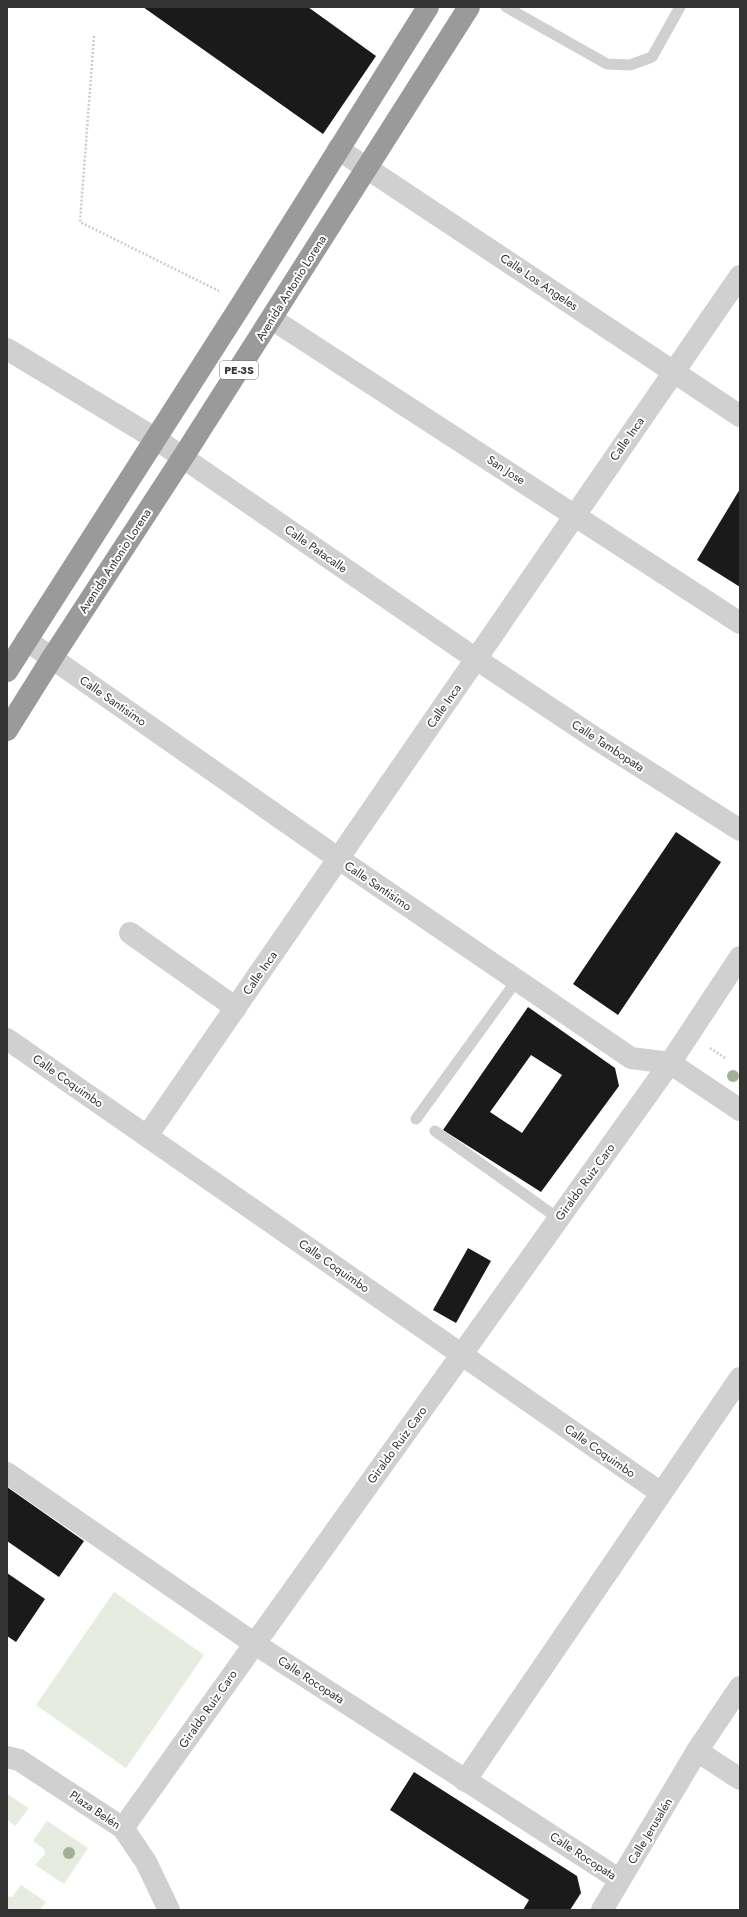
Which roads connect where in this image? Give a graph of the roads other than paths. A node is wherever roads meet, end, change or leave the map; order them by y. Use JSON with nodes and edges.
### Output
{"nodes":[{"id":1,"x":428,"y":7,"type":"edge"},
{"id":2,"x":469,"y":7,"type":"edge"},
{"id":3,"x":506,"y":7,"type":"edge"},
{"id":4,"x":680,"y":7,"type":"edge"},
{"id":5,"x":338,"y":149,"type":"junction"},
{"id":6,"x":367,"y":168,"type":"junction"},
{"id":7,"x":740,"y":276,"type":"edge"},
{"id":8,"x":272,"y":319,"type":"junction"},
{"id":9,"x":7,"y":349,"type":"edge"},
{"id":10,"x":674,"y":372,"type":"junction"},
{"id":11,"x":740,"y":416,"type":"edge"},
{"id":12,"x":156,"y":439,"type":"junction"},
{"id":13,"x":183,"y":458,"type":"junction"},
{"id":14,"x":575,"y":515,"type":"junction"},
{"id":15,"x":740,"y":624,"type":"edge"},
{"id":16,"x":26,"y":640,"type":"junction"},
{"id":17,"x":52,"y":658,"type":"junction"},
{"id":18,"x":476,"y":659,"type":"junction"},
{"id":19,"x":7,"y":672,"type":"edge"},
{"id":20,"x":7,"y":730,"type":"edge"},
{"id":21,"x":740,"y":830,"type":"edge"},
{"id":22,"x":339,"y":859,"type":"junction"},
{"id":23,"x":130,"y":934,"type":"dead end"},
{"id":24,"x":740,"y":957,"type":"edge"},
{"id":25,"x":517,"y":980,"type":"junction"},
{"id":26,"x":236,"y":1008,"type":"junction"},
{"id":27,"x":7,"y":1039,"type":"edge"},
{"id":28,"x":670,"y":1063,"type":"junction"},
{"id":29,"x":740,"y":1110,"type":"edge"},
{"id":30,"x":416,"y":1118,"type":"dead end"},
{"id":31,"x":435,"y":1131,"type":"dead end"},
{"id":32,"x":147,"y":1136,"type":"junction"},
{"id":33,"x":559,"y":1219,"type":"junction"},
{"id":34,"x":462,"y":1354,"type":"junction"},
{"id":35,"x":740,"y":1378,"type":"edge"},
{"id":36,"x":7,"y":1473,"type":"edge"},
{"id":37,"x":661,"y":1493,"type":"junction"},
{"id":38,"x":255,"y":1644,"type":"junction"},
{"id":39,"x":740,"y":1688,"type":"edge"},
{"id":40,"x":697,"y":1751,"type":"junction"},
{"id":41,"x":7,"y":1757,"type":"edge"},
{"id":42,"x":740,"y":1779,"type":"edge"},
{"id":43,"x":465,"y":1781,"type":"junction"},
{"id":44,"x":123,"y":1828,"type":"junction"},
{"id":45,"x":620,"y":1880,"type":"junction"},
{"id":46,"x":169,"y":1910,"type":"edge"},
{"id":47,"x":602,"y":1910,"type":"edge"}],
"edges":[{"from":1,"to":5,"type":"highway","number":"PE-3S"},
{"from":2,"to":6,"type":"highway","name":"Avenida Antonio Lorena","number":"PE-3S"},
{"from":3,"to":4,"type":"lane"},
{"from":5,"to":6,"type":"street","name":"Calle Los Angeles"},
{"from":5,"to":12,"type":"highway","number":"PE-3S"},
{"from":6,"to":8,"type":"highway","name":"Avenida Antonio Lorena","number":"PE-3S"},
{"from":6,"to":10,"type":"street","name":"Calle Los Angeles"},
{"from":7,"to":10,"type":"street","name":"Calle Inca"},
{"from":8,"to":13,"type":"highway","name":"Avenida Antonio Lorena","number":"PE-3S"},
{"from":8,"to":14,"type":"street","name":"San Jose"},
{"from":9,"to":12,"type":"street","name":"Calle Patacalle"},
{"from":10,"to":11,"type":"street","name":"Calle Los Angeles"},
{"from":10,"to":14,"type":"street","name":"Calle Inca"},
{"from":12,"to":13,"type":"street","name":"Calle Patacalle"},
{"from":12,"to":16,"type":"highway","number":"PE-3S"},
{"from":13,"to":17,"type":"highway","name":"Avenida Antonio Lorena","number":"PE-3S"},
{"from":13,"to":18,"type":"street","name":"Calle Patacalle"},
{"from":14,"to":15,"type":"street","name":"San Jose"},
{"from":14,"to":18,"type":"street","name":"Calle Inca"},
{"from":16,"to":17,"type":"street","name":"Calle Santisimo"},
{"from":16,"to":19,"type":"highway","number":"PE-3S"},
{"from":17,"to":20,"type":"highway","name":"Avenida Antonio Lorena","number":"PE-3S"},
{"from":17,"to":22,"type":"street","name":"Calle Santisimo"},
{"from":18,"to":21,"type":"street","name":"Calle Tambopata"},
{"from":18,"to":22,"type":"street","name":"Calle Inca"},
{"from":22,"to":25,"type":"street","name":"Calle Santisimo"},
{"from":22,"to":26,"type":"street","name":"Calle Inca"},
{"from":23,"to":26,"type":"street"},
{"from":24,"to":28,"type":"street","name":"Giraldo Ruiz Caro"},
{"from":25,"to":28,"type":"street","name":"Calle Santisimo"},
{"from":25,"to":30,"type":"lane"},
{"from":26,"to":32,"type":"street","name":"Calle Inca"},
{"from":27,"to":32,"type":"street","name":"Calle Coquimbo"},
{"from":28,"to":29,"type":"street","name":"Calle Santisimo"},
{"from":28,"to":33,"type":"street","name":"Giraldo Ruiz Caro"},
{"from":31,"to":33,"type":"lane"},
{"from":32,"to":34,"type":"street","name":"Calle Coquimbo"},
{"from":33,"to":34,"type":"street","name":"Giraldo Ruiz Caro"},
{"from":34,"to":37,"type":"street","name":"Calle Coquimbo"},
{"from":34,"to":38,"type":"street","name":"Giraldo Ruiz Caro"},
{"from":35,"to":37,"type":"street"},
{"from":36,"to":38,"type":"street","name":"Calle Rocopata"},
{"from":37,"to":43,"type":"street"},
{"from":38,"to":43,"type":"street","name":"Calle Rocopata"},
{"from":38,"to":44,"type":"street","name":"Giraldo Ruiz Caro"},
{"from":39,"to":40,"type":"street","name":"Calle Jerusalén"},
{"from":40,"to":42,"type":"street"},
{"from":40,"to":45,"type":"street","name":"Calle Jerusalén"},
{"from":41,"to":44,"type":"street","name":"Plaza Belén"},
{"from":43,"to":45,"type":"street","name":"Calle Rocopata"},
{"from":44,"to":46,"type":"street","name":"Plaza Belén"},
{"from":45,"to":47,"type":"street","name":"Calle Jerusalén"}]}
